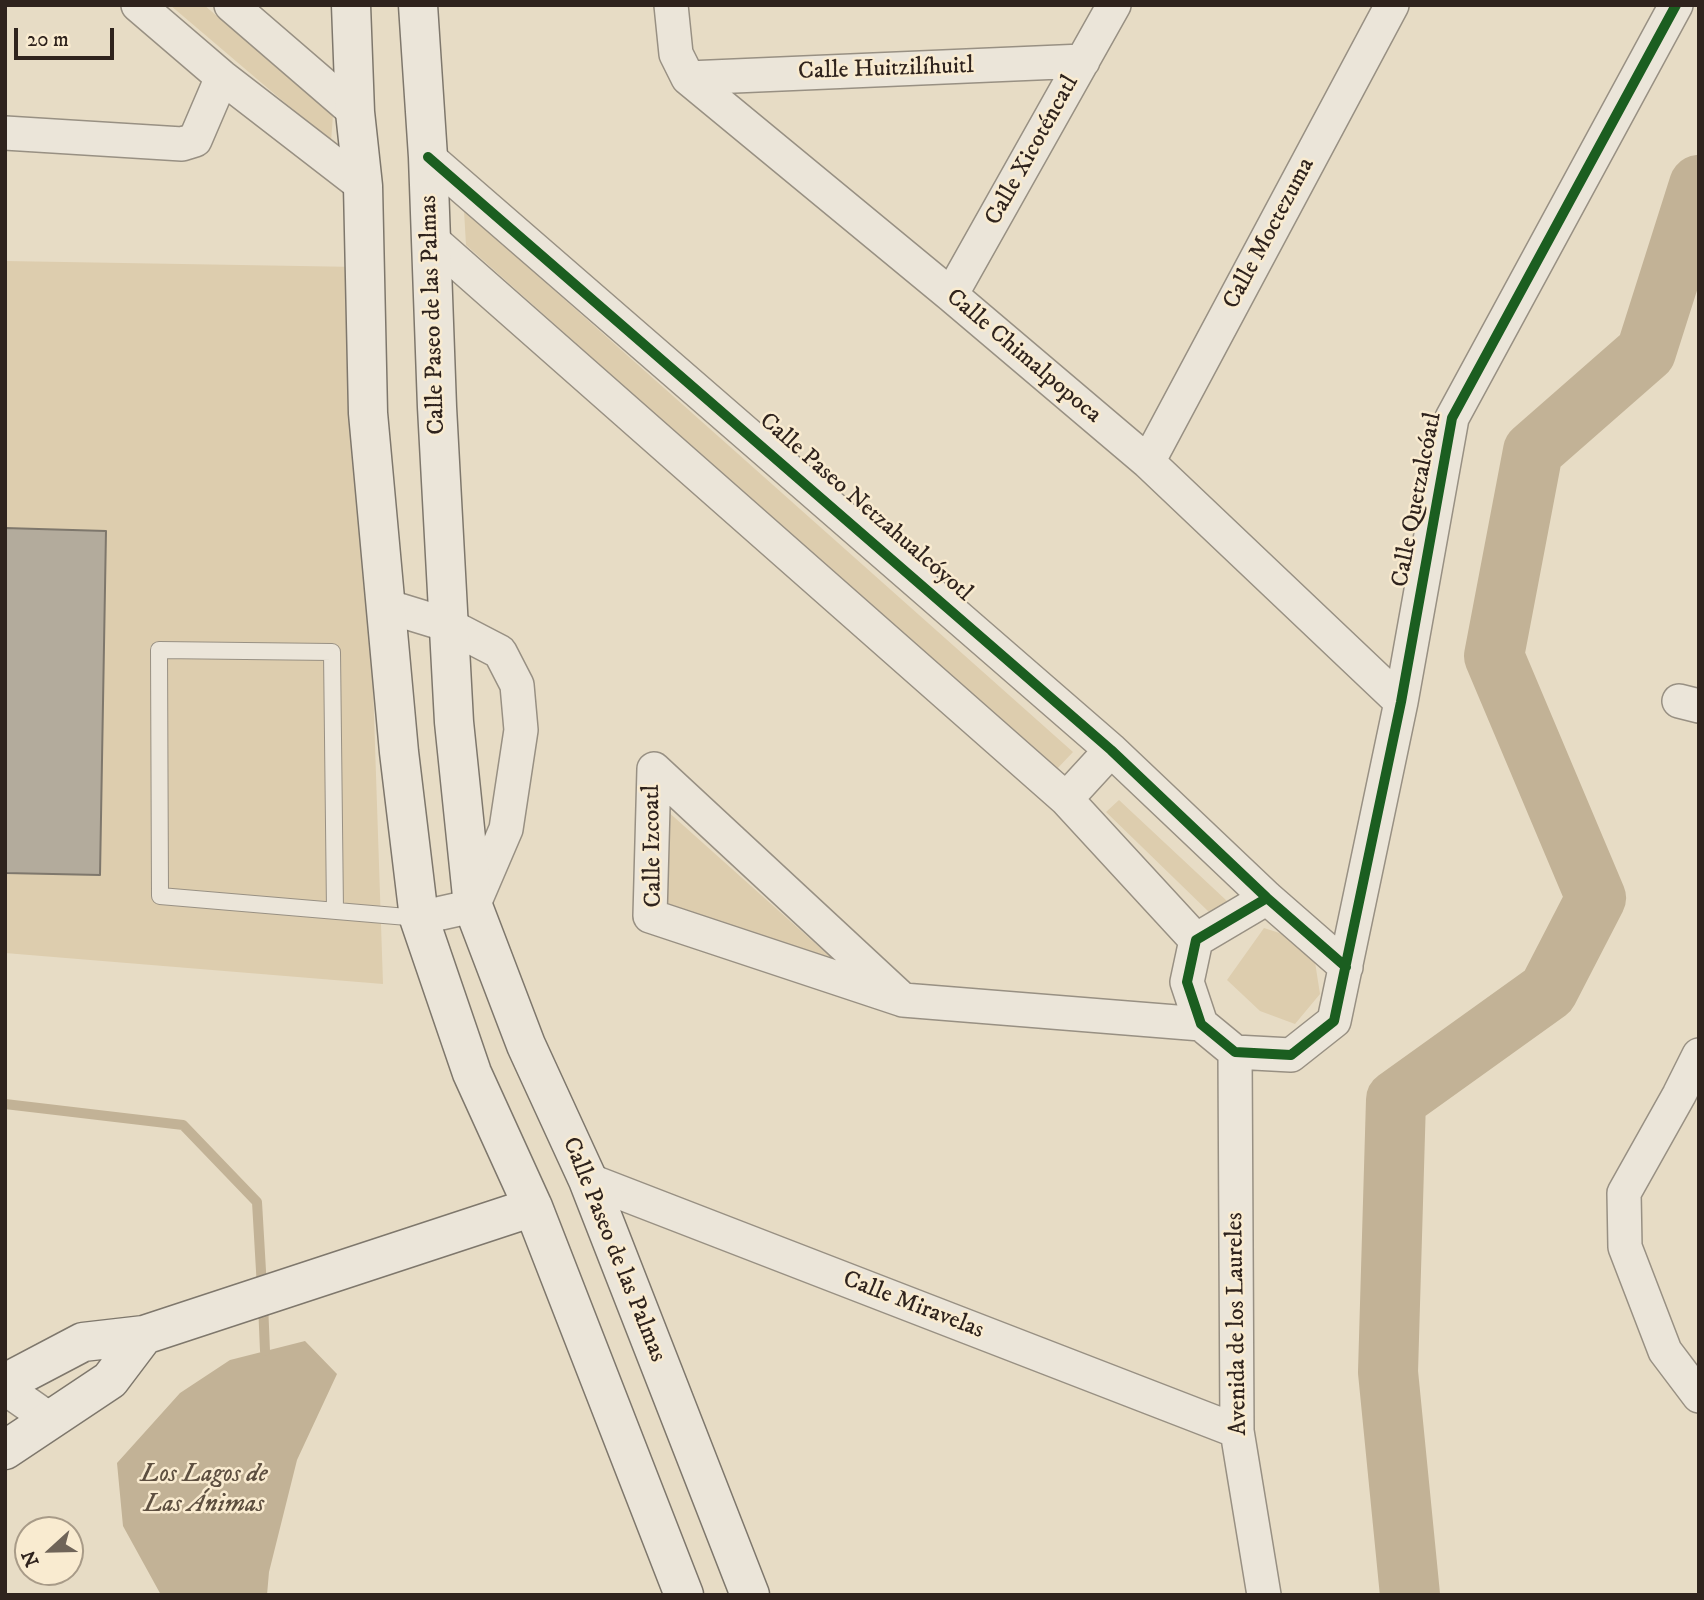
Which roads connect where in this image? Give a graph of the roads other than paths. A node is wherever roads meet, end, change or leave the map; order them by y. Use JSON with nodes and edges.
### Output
{"nodes":[{"id":1,"x":138,"y":5,"type":"edge"},
{"id":2,"x":231,"y":5,"type":"edge"},
{"id":3,"x":351,"y":5,"type":"edge"},
{"id":4,"x":418,"y":5,"type":"edge"},
{"id":5,"x":671,"y":5,"type":"edge"},
{"id":6,"x":1114,"y":5,"type":"edge"},
{"id":7,"x":1392,"y":5,"type":"edge"},
{"id":8,"x":1676,"y":5,"type":"edge"},
{"id":9,"x":1083,"y":61,"type":"junction"},
{"id":10,"x":222,"y":77,"type":"junction"},
{"id":11,"x":688,"y":78,"type":"junction"},
{"id":12,"x":355,"y":112,"type":"junction"},
{"id":13,"x":5,"y":133,"type":"edge"},
{"id":14,"x":428,"y":157,"type":"junction"},
{"id":15,"x":363,"y":186,"type":"junction"},
{"id":16,"x":432,"y":240,"type":"junction"},
{"id":17,"x":951,"y":295,"type":"junction"},
{"id":18,"x":1148,"y":462,"type":"junction"},
{"id":19,"x":386,"y":606,"type":"junction"},
{"id":20,"x":448,"y":625,"type":"junction"},
{"id":21,"x":1401,"y":702,"type":"junction"},
{"id":22,"x":1111,"y":750,"type":"junction"},
{"id":23,"x":1066,"y":799,"type":"junction"},
{"id":24,"x":1267,"y":898,"type":"junction"},
{"id":25,"x":472,"y":906,"type":"junction"},
{"id":26,"x":335,"y":911,"type":"junction"},
{"id":27,"x":419,"y":918,"type":"junction"},
{"id":28,"x":1196,"y":940,"type":"junction"},
{"id":29,"x":1346,"y":967,"type":"junction"},
{"id":30,"x":903,"y":1000,"type":"junction"},
{"id":31,"x":1201,"y":1024,"type":"junction"},
{"id":32,"x":1236,"y":1052,"type":"junction"},
{"id":33,"x":1699,"y":1055,"type":"edge"},
{"id":34,"x":1689,"y":1097,"type":"edge"},
{"id":35,"x":588,"y":1180,"type":"junction"},
{"id":36,"x":533,"y":1208,"type":"junction"},
{"id":37,"x":144,"y":1335,"type":"junction"},
{"id":38,"x":5,"y":1383,"type":"edge"},
{"id":39,"x":5,"y":1388,"type":"edge"},
{"id":40,"x":1699,"y":1396,"type":"edge"},
{"id":41,"x":48,"y":1419,"type":"junction"},
{"id":42,"x":1237,"y":1431,"type":"junction"},
{"id":43,"x":5,"y":1450,"type":"edge"},
{"id":44,"x":684,"y":1595,"type":"edge"},
{"id":45,"x":750,"y":1595,"type":"edge"},
{"id":46,"x":1264,"y":1595,"type":"edge"}],
"edges":[{"from":1,"to":10,"type":"street"},
{"from":2,"to":12,"type":"street"},
{"from":3,"to":12,"type":"main road"},
{"from":4,"to":14,"type":"main road","name":"Calle Paseo de las Palmas"},
{"from":5,"to":11,"type":"street","name":"Calle Chimalpopoca"},
{"from":6,"to":9,"type":"street","name":"Calle Xicoténcatl"},
{"from":7,"to":18,"type":"street","name":"Calle Moctezuma"},
{"from":8,"to":21,"type":"street","name":"Calle Quetzalcóatl"},
{"from":9,"to":11,"type":"street","name":"Calle Huitzilíhuitl"},
{"from":9,"to":17,"type":"street","name":"Calle Xicoténcatl"},
{"from":10,"to":13,"type":"street"},
{"from":10,"to":15,"type":"street"},
{"from":11,"to":17,"type":"street","name":"Calle Chimalpopoca"},
{"from":12,"to":15,"type":"main road"},
{"from":14,"to":16,"type":"main road","name":"Calle Paseo de las Palmas"},
{"from":14,"to":22,"type":"street","name":"Calle Paseo Netzahualcóyotl"},
{"from":15,"to":19,"type":"main road"},
{"from":16,"to":20,"type":"main road","name":"Calle Paseo de las Palmas"},
{"from":16,"to":23,"type":"street"},
{"from":17,"to":18,"type":"street","name":"Calle Chimalpopoca"},
{"from":18,"to":21,"type":"street","name":"Calle Chimalpopoca"},
{"from":19,"to":20,"type":"street"},
{"from":19,"to":27,"type":"main road"},
{"from":20,"to":25,"type":"main road","name":"Calle Paseo de las Palmas"},
{"from":20,"to":25,"type":"street"},
{"from":21,"to":29,"type":"street","name":"Calle Quetzalcóatl"},
{"from":22,"to":23,"type":"street"},
{"from":22,"to":24,"type":"street","name":"Calle Paseo Netzahualcóyotl"},
{"from":23,"to":28,"type":"street"},
{"from":24,"to":28,"type":"street"},
{"from":24,"to":29,"type":"street"},
{"from":25,"to":27,"type":"street"},
{"from":25,"to":35,"type":"main road","name":"Calle Paseo de las Palmas"},
{"from":26,"to":26,"type":"lane"},
{"from":26,"to":27,"type":"lane"},
{"from":27,"to":36,"type":"main road"},
{"from":28,"to":31,"type":"street"},
{"from":29,"to":32,"type":"street"},
{"from":30,"to":30,"type":"street","name":"Calle Izcoatl"},
{"from":30,"to":31,"type":"street","name":"Calle Izcoatl"},
{"from":31,"to":32,"type":"street"},
{"from":32,"to":42,"type":"street","name":"Avenida de los Laureles"},
{"from":33,"to":34,"type":"street"},
{"from":34,"to":40,"type":"street"},
{"from":35,"to":36,"type":"main road"},
{"from":35,"to":42,"type":"street","name":"Calle Miravelas"},
{"from":35,"to":45,"type":"main road","name":"Calle Paseo de las Palmas"},
{"from":36,"to":37,"type":"main road"},
{"from":36,"to":44,"type":"main road"},
{"from":37,"to":38,"type":"main road"},
{"from":37,"to":41,"type":"main road"},
{"from":39,"to":41,"type":"street"},
{"from":41,"to":43,"type":"main road"},
{"from":42,"to":46,"type":"street","name":"Avenida de los Laureles"}]}
